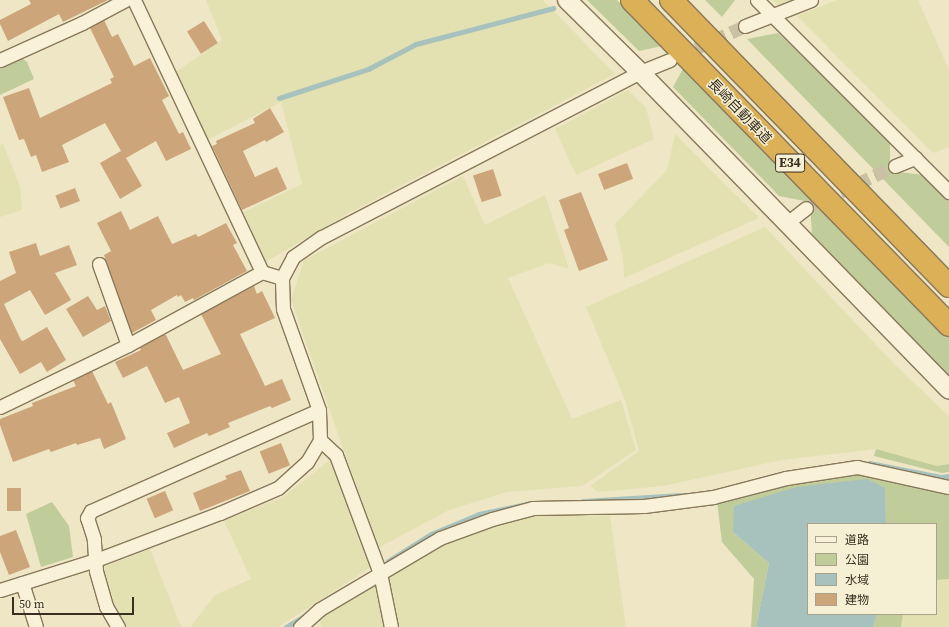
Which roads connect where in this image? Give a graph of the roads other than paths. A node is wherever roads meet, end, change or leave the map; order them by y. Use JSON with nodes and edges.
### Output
{"nodes":[{"id":1,"x":125,"y":0,"type":"edge"},
{"id":2,"x":134,"y":0,"type":"edge"},
{"id":3,"x":567,"y":0,"type":"edge"},
{"id":4,"x":632,"y":0,"type":"edge"},
{"id":5,"x":670,"y":0,"type":"edge"},
{"id":6,"x":757,"y":0,"type":"edge"},
{"id":7,"x":810,"y":0,"type":"edge"},
{"id":8,"x":772,"y":15,"type":"junction"},
{"id":9,"x":745,"y":26,"type":"tunnel mouth"},
{"id":10,"x":0,"y":60,"type":"edge"},
{"id":11,"x":670,"y":60,"type":"tunnel mouth"},
{"id":12,"x":640,"y":72,"type":"junction"},
{"id":13,"x":915,"y":158,"type":"junction"},
{"id":14,"x":895,"y":166,"type":"tunnel mouth"},
{"id":15,"x":949,"y":192,"type":"edge"},
{"id":16,"x":806,"y":208,"type":"tunnel mouth"},
{"id":17,"x":787,"y":223,"type":"junction"},
{"id":18,"x":99,"y":264,"type":"dead end"},
{"id":19,"x":262,"y":272,"type":"junction"},
{"id":20,"x":282,"y":278,"type":"junction"},
{"id":21,"x":949,"y":286,"type":"edge"},
{"id":22,"x":949,"y":325,"type":"edge"},
{"id":23,"x":128,"y":345,"type":"junction"},
{"id":24,"x":949,"y":390,"type":"edge"},
{"id":25,"x":0,"y":407,"type":"edge"},
{"id":26,"x":320,"y":410,"type":"junction"},
{"id":27,"x":320,"y":440,"type":"junction"},
{"id":28,"x":949,"y":487,"type":"edge"},
{"id":29,"x":96,"y":560,"type":"junction"},
{"id":30,"x":380,"y":573,"type":"junction"},
{"id":31,"x":22,"y":583,"type":"junction"},
{"id":32,"x":0,"y":590,"type":"edge"},
{"id":33,"x":36,"y":627,"type":"edge"},
{"id":34,"x":118,"y":627,"type":"edge"},
{"id":35,"x":300,"y":627,"type":"edge"},
{"id":36,"x":391,"y":627,"type":"edge"}],
"edges":[{"from":1,"to":10,"type":"street"},
{"from":2,"to":19,"type":"street"},
{"from":3,"to":12,"type":"street"},
{"from":4,"to":22,"type":"highway","name":"長崎自動車道","number":"E34"},
{"from":5,"to":21,"type":"highway","name":"長崎自動車道","number":"E34"},
{"from":6,"to":8,"type":"street"},
{"from":7,"to":8,"type":"street"},
{"from":8,"to":9,"type":"street"},
{"from":8,"to":13,"type":"street"},
{"from":11,"to":12,"type":"street"},
{"from":12,"to":17,"type":"street"},
{"from":12,"to":20,"type":"street"},
{"from":13,"to":14,"type":"street"},
{"from":13,"to":15,"type":"street"},
{"from":16,"to":17,"type":"street"},
{"from":17,"to":24,"type":"street"},
{"from":18,"to":23,"type":"street"},
{"from":19,"to":20,"type":"street"},
{"from":19,"to":23,"type":"street"},
{"from":20,"to":26,"type":"street"},
{"from":23,"to":25,"type":"street"},
{"from":26,"to":27,"type":"street"},
{"from":26,"to":29,"type":"street"},
{"from":27,"to":29,"type":"street"},
{"from":27,"to":30,"type":"street"},
{"from":28,"to":30,"type":"street"},
{"from":29,"to":31,"type":"street"},
{"from":29,"to":34,"type":"street"},
{"from":30,"to":35,"type":"street"},
{"from":30,"to":36,"type":"street"},
{"from":31,"to":32,"type":"street"},
{"from":31,"to":33,"type":"street"}]}
